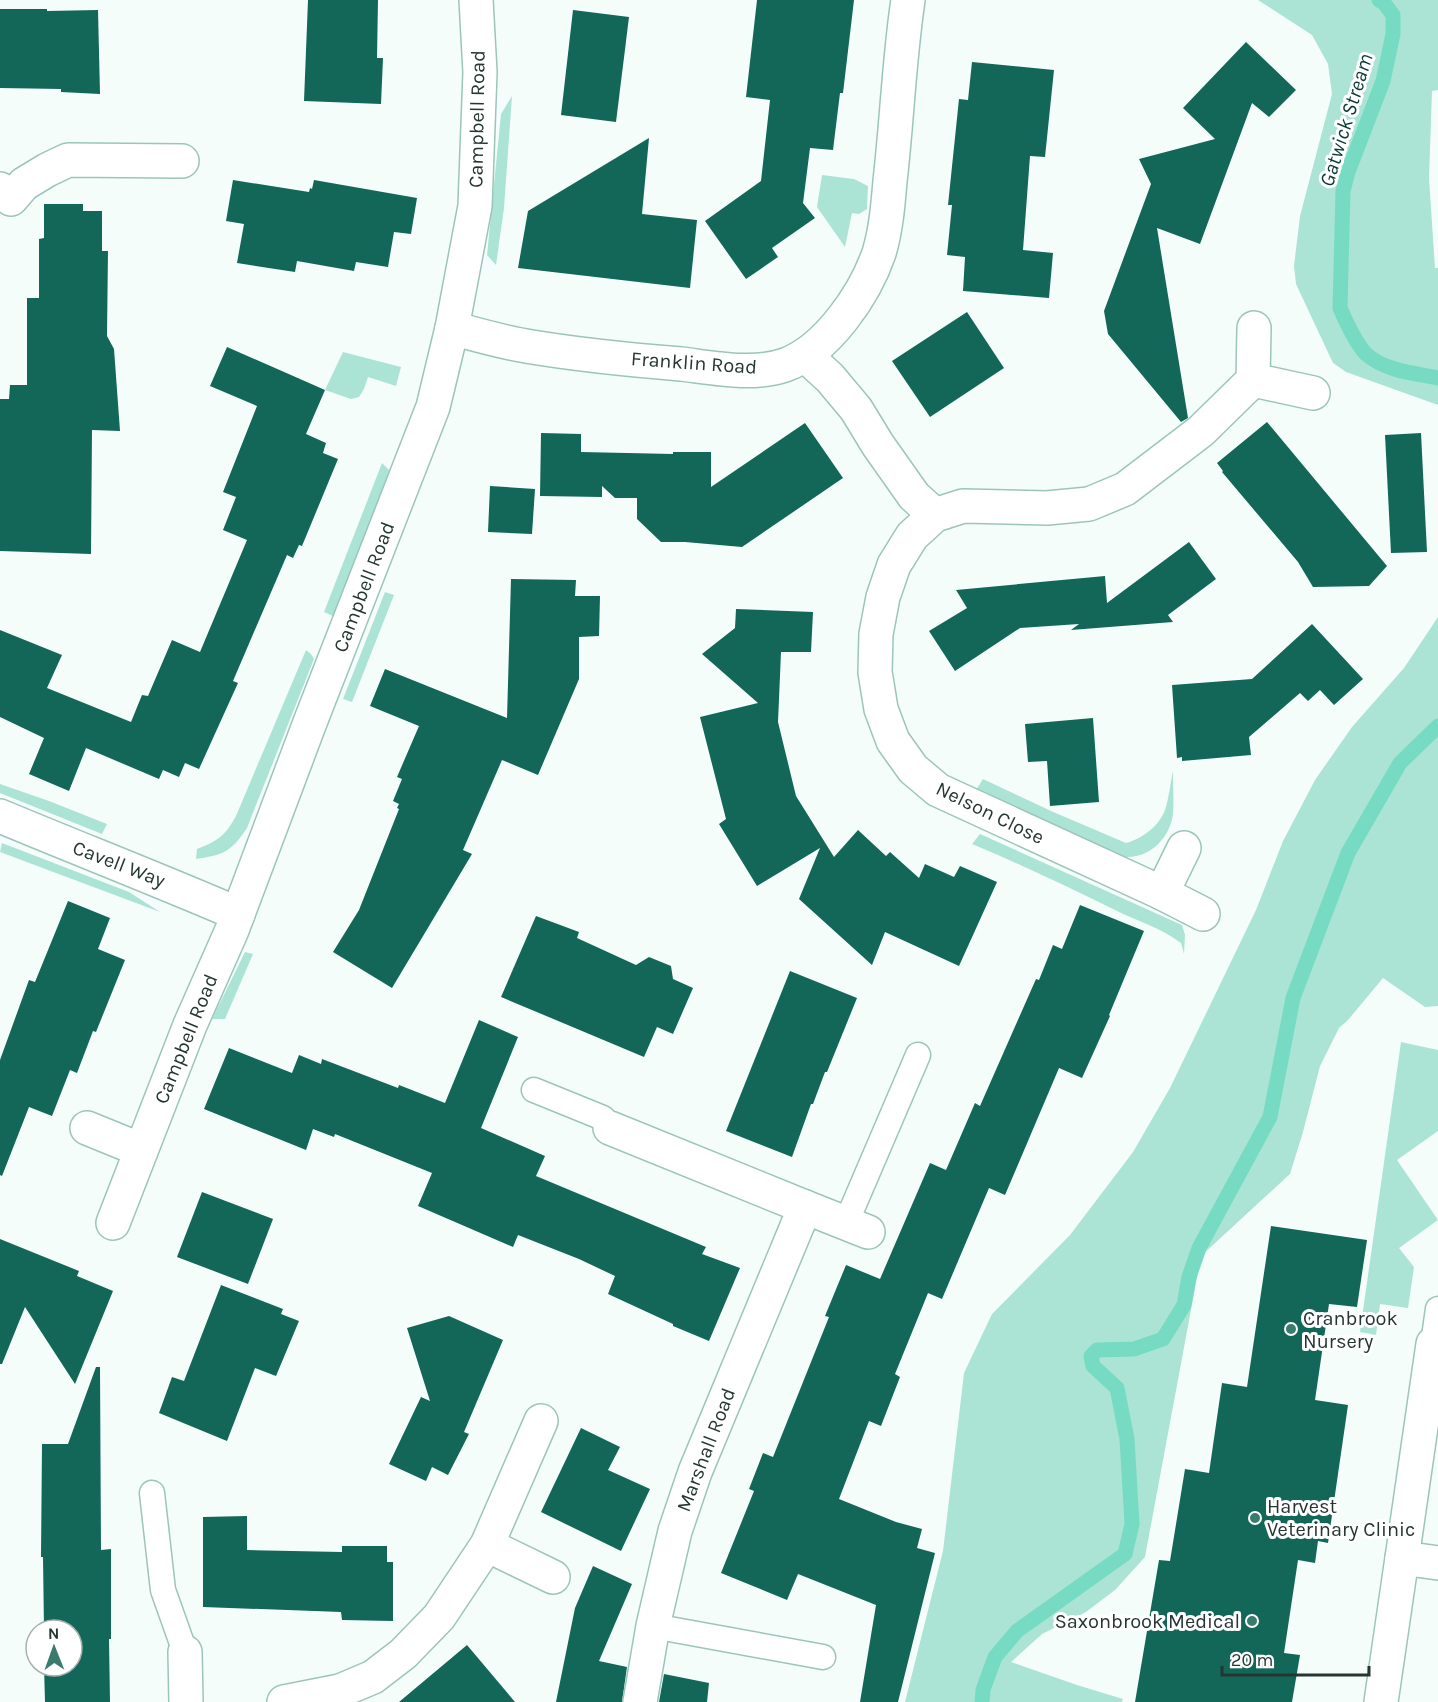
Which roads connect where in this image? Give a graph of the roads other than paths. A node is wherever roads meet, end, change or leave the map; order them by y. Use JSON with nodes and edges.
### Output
{"nodes":[{"id":1,"x":476,"y":0,"type":"edge"},
{"id":2,"x":908,"y":0,"type":"edge"},
{"id":3,"x":182,"y":161,"type":"dead end"},
{"id":4,"x":4,"y":200,"type":"edge"},
{"id":5,"x":452,"y":328,"type":"junction"},
{"id":6,"x":1254,"y":328,"type":"dead end"},
{"id":7,"x":805,"y":355,"type":"junction"},
{"id":8,"x":1253,"y":380,"type":"junction"},
{"id":9,"x":1313,"y":393,"type":"dead end"},
{"id":10,"x":935,"y":515,"type":"junction"},
{"id":11,"x":0,"y":816,"type":"edge"},
{"id":12,"x":1184,"y":848,"type":"dead end"},
{"id":13,"x":1162,"y":893,"type":"junction"},
{"id":14,"x":238,"y":914,"type":"junction"},
{"id":15,"x":1203,"y":914,"type":"dead end"},
{"id":16,"x":918,"y":1055,"type":"dead end"},
{"id":17,"x":534,"y":1090,"type":"dead end"},
{"id":18,"x":87,"y":1128,"type":"dead end"},
{"id":19,"x":610,"y":1128,"type":"joint"},
{"id":20,"x":141,"y":1150,"type":"junction"},
{"id":21,"x":805,"y":1207,"type":"junction"},
{"id":22,"x":112,"y":1223,"type":"dead end"},
{"id":23,"x":857,"y":1227,"type":"joint"},
{"id":24,"x":1438,"y":1309,"type":"edge"},
{"id":25,"x":1433,"y":1344,"type":"joint"},
{"id":26,"x":541,"y":1421,"type":"dead end"},
{"id":27,"x":152,"y":1493,"type":"dead end"},
{"id":28,"x":487,"y":1545,"type":"junction"},
{"id":29,"x":1402,"y":1558,"type":"junction"},
{"id":30,"x":1438,"y":1563,"type":"edge"},
{"id":31,"x":553,"y":1577,"type":"dead end"},
{"id":32,"x":653,"y":1626,"type":"junction"},
{"id":33,"x":185,"y":1652,"type":"joint"},
{"id":34,"x":823,"y":1657,"type":"dead end"},
{"id":35,"x":186,"y":1702,"type":"edge"},
{"id":36,"x":284,"y":1702,"type":"edge"},
{"id":37,"x":640,"y":1702,"type":"edge"},
{"id":38,"x":1381,"y":1702,"type":"edge"}],
"edges":[{"from":1,"to":5,"type":"street","name":"Campbell Road"},
{"from":2,"to":7,"type":"street","name":"Franklin Road"},
{"from":3,"to":4,"type":"street"},
{"from":5,"to":7,"type":"street","name":"Franklin Road"},
{"from":5,"to":14,"type":"street","name":"Campbell Road"},
{"from":6,"to":8,"type":"street"},
{"from":7,"to":10,"type":"street"},
{"from":8,"to":9,"type":"street"},
{"from":8,"to":10,"type":"street","name":"Nelson Close"},
{"from":10,"to":13,"type":"street","name":"Nelson Close"},
{"from":11,"to":14,"type":"street","name":"Cavell Way"},
{"from":12,"to":13,"type":"street"},
{"from":13,"to":15,"type":"street","name":"Nelson Close"},
{"from":14,"to":20,"type":"street","name":"Campbell Road"},
{"from":16,"to":23,"type":"lane"},
{"from":17,"to":19,"type":"lane"},
{"from":18,"to":20,"type":"street"},
{"from":19,"to":21,"type":"street"},
{"from":20,"to":22,"type":"street","name":"Campbell Road"},
{"from":21,"to":23,"type":"street"},
{"from":21,"to":32,"type":"street","name":"Marshall Road"},
{"from":24,"to":25,"type":"lane"},
{"from":25,"to":29,"type":"street"},
{"from":26,"to":28,"type":"street"},
{"from":27,"to":33,"type":"lane"},
{"from":28,"to":31,"type":"street"},
{"from":28,"to":36,"type":"street"},
{"from":29,"to":30,"type":"street"},
{"from":29,"to":38,"type":"street"},
{"from":32,"to":34,"type":"lane"},
{"from":32,"to":37,"type":"street","name":"Marshall Road"},
{"from":33,"to":35,"type":"street"}]}
